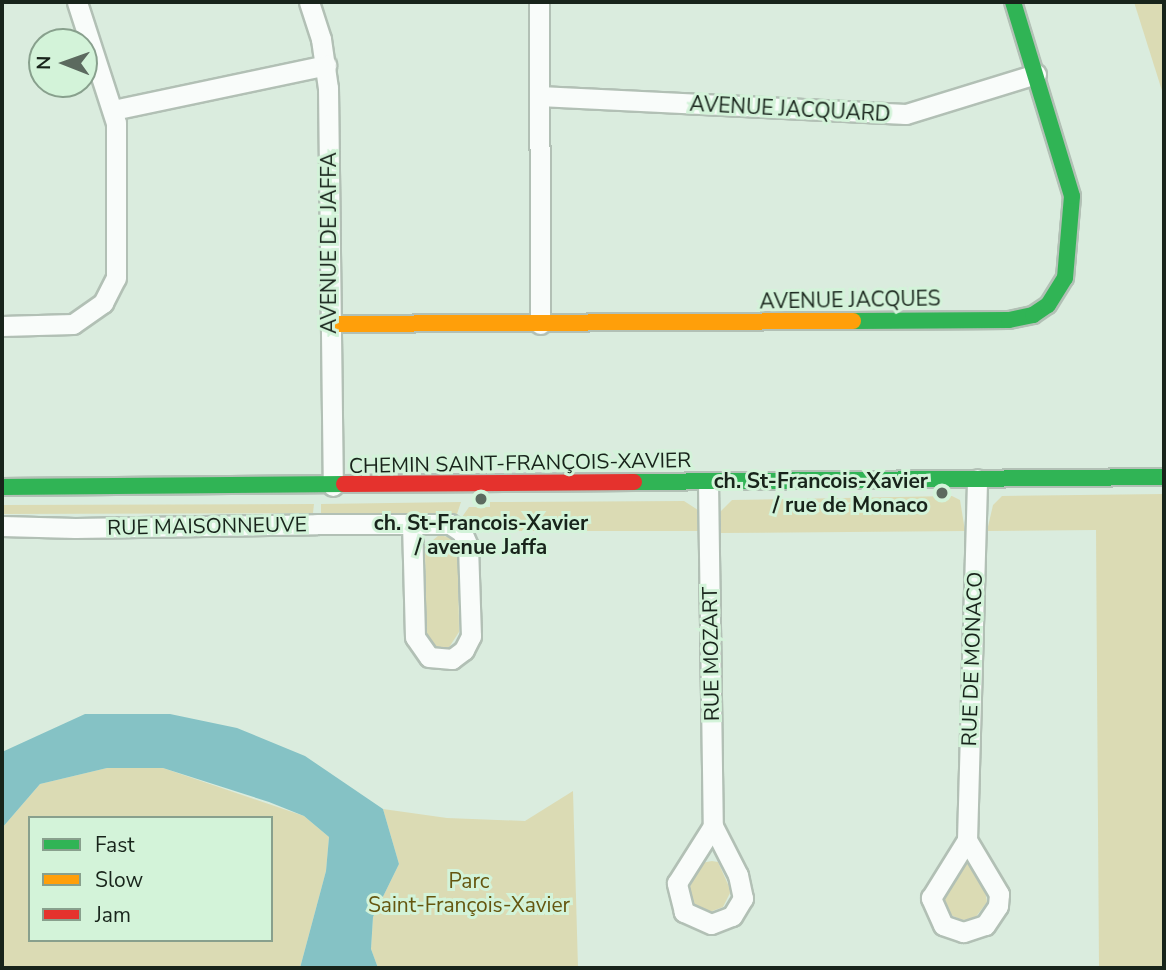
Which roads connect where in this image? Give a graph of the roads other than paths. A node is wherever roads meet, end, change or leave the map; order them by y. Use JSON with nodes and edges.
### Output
{"nodes":[{"id":1,"x":77,"y":2,"type":"edge"},
{"id":2,"x":309,"y":2,"type":"edge"},
{"id":3,"x":540,"y":2,"type":"edge"},
{"id":4,"x":1013,"y":2,"type":"edge"},
{"id":5,"x":326,"y":65,"type":"junction"},
{"id":6,"x":1036,"y":74,"type":"junction"},
{"id":7,"x":539,"y":96,"type":"junction"},
{"id":8,"x":113,"y":110,"type":"junction"},
{"id":9,"x":330,"y":324,"type":"junction"},
{"id":10,"x":540,"y":324,"type":"junction"},
{"id":11,"x":2,"y":326,"type":"edge"},
{"id":12,"x":1164,"y":477,"type":"edge"},
{"id":13,"x":977,"y":479,"type":"junction"},
{"id":14,"x":708,"y":482,"type":"junction"},
{"id":15,"x":333,"y":486,"type":"junction"},
{"id":16,"x":2,"y":487,"type":"edge"},
{"id":17,"x":412,"y":524,"type":"junction"},
{"id":18,"x":2,"y":526,"type":"edge"},
{"id":19,"x":713,"y":825,"type":"junction"},
{"id":20,"x":967,"y":840,"type":"junction"}],
"edges":[{"from":1,"to":8,"type":"street"},
{"from":2,"to":5,"type":"street","name":"AVENUE DE JAFFA"},
{"from":3,"to":7,"type":"street"},
{"from":4,"to":6,"type":"street","name":"AVENUE JACQUES"},
{"from":5,"to":8,"type":"street"},
{"from":5,"to":9,"type":"street","name":"AVENUE DE JAFFA"},
{"from":6,"to":7,"type":"street","name":"AVENUE JACQUARD"},
{"from":6,"to":10,"type":"street","name":"AVENUE JACQUES"},
{"from":7,"to":10,"type":"street"},
{"from":8,"to":11,"type":"street"},
{"from":9,"to":10,"type":"street","name":"AVENUE JACQUES"},
{"from":9,"to":15,"type":"street","name":"AVENUE DE JAFFA"},
{"from":12,"to":13,"type":"street","name":"CHEMIN SAINT-FRANÇOIS-XAVIER"},
{"from":13,"to":14,"type":"street","name":"CHEMIN SAINT-FRANÇOIS-XAVIER"},
{"from":13,"to":20,"type":"street","name":"RUE DE MONACO"},
{"from":14,"to":15,"type":"street","name":"CHEMIN SAINT-FRANÇOIS-XAVIER"},
{"from":14,"to":19,"type":"street","name":"RUE MOZART"},
{"from":15,"to":16,"type":"street","name":"CHEMIN SAINT-FRANÇOIS-XAVIER"},
{"from":17,"to":17,"type":"street","name":"RUE MAISONNEUVE"},
{"from":17,"to":18,"type":"street","name":"RUE MAISONNEUVE"},
{"from":19,"to":19,"type":"street","name":"RUE MOZART"},
{"from":20,"to":20,"type":"street"}]}
